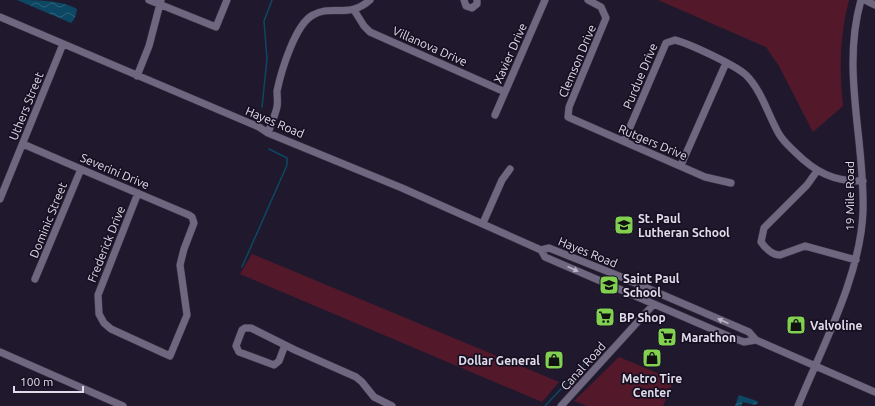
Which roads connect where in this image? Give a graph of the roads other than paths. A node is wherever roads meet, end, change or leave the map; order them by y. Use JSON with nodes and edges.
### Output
{"nodes":[{"id":1,"x":149,"y":0,"type":"edge"},
{"id":2,"x":227,"y":0,"type":"edge"},
{"id":3,"x":370,"y":0,"type":"edge"},
{"id":4,"x":464,"y":0,"type":"edge"},
{"id":5,"x":477,"y":0,"type":"edge"},
{"id":6,"x":546,"y":0,"type":"edge"},
{"id":7,"x":588,"y":0,"type":"edge"},
{"id":8,"x":862,"y":0,"type":"edge"},
{"id":9,"x":865,"y":0,"type":"edge"},
{"id":10,"x":161,"y":2,"type":"edge"},
{"id":11,"x":875,"y":5,"type":"edge"},
{"id":12,"x":354,"y":10,"type":"junction"},
{"id":13,"x":0,"y":17,"type":"edge"},
{"id":14,"x":63,"y":44,"type":"junction"},
{"id":15,"x":726,"y":63,"type":"junction"},
{"id":16,"x":137,"y":76,"type":"junction"},
{"id":17,"x":505,"y":92,"type":"junction"},
{"id":18,"x":495,"y":115,"type":"dead end"},
{"id":19,"x":568,"y":117,"type":"joint"},
{"id":20,"x":268,"y":133,"type":"junction"},
{"id":21,"x":624,"y":141,"type":"junction"},
{"id":22,"x":23,"y":144,"type":"junction"},
{"id":23,"x":681,"y":166,"type":"junction"},
{"id":24,"x":81,"y":169,"type":"junction"},
{"id":25,"x":510,"y":170,"type":"dead end"},
{"id":26,"x":817,"y":171,"type":"junction"},
{"id":27,"x":863,"y":181,"type":"junction"},
{"id":28,"x":731,"y":183,"type":"dead end"},
{"id":29,"x":138,"y":193,"type":"junction"},
{"id":30,"x":0,"y":199,"type":"edge"},
{"id":31,"x":483,"y":223,"type":"junction"},
{"id":32,"x":541,"y":250,"type":"junction"},
{"id":33,"x":856,"y":260,"type":"junction"},
{"id":34,"x":619,"y":276,"type":"junction"},
{"id":35,"x":35,"y":279,"type":"dead end"},
{"id":36,"x":609,"y":286,"type":"junction"},
{"id":37,"x":653,"y":305,"type":"junction"},
{"id":38,"x":696,"y":309,"type":"junction"},
{"id":39,"x":689,"y":320,"type":"junction"},
{"id":40,"x":756,"y":340,"type":"junction"},
{"id":41,"x":284,"y":345,"type":"junction"},
{"id":42,"x":0,"y":352,"type":"edge"},
{"id":43,"x":170,"y":356,"type":"joint"},
{"id":44,"x":815,"y":365,"type":"junction"},
{"id":45,"x":875,"y":392,"type":"edge"},
{"id":46,"x":123,"y":406,"type":"edge"},
{"id":47,"x":392,"y":406,"type":"edge"},
{"id":48,"x":561,"y":406,"type":"edge"},
{"id":49,"x":798,"y":406,"type":"edge"}],
"edges":[{"from":1,"to":10,"type":"street"},
{"from":2,"to":10,"type":"street"},
{"from":3,"to":12,"type":"street"},
{"from":4,"to":5,"type":"street"},
{"from":6,"to":17,"type":"street","name":"Xavier Drive"},
{"from":7,"to":19,"type":"street","name":"Clemson Drive"},
{"from":8,"to":27,"type":"street","name":"19 Mile Road"},
{"from":9,"to":11,"type":"street"},
{"from":10,"to":16,"type":"street"},
{"from":12,"to":17,"type":"street","name":"Villanova Drive"},
{"from":12,"to":20,"type":"street"},
{"from":13,"to":14,"type":"street","name":"Hayes Road"},
{"from":14,"to":16,"type":"street","name":"Hayes Road"},
{"from":14,"to":22,"type":"street","name":"Uthers Street"},
{"from":15,"to":21,"type":"street","name":"Purdue Drive"},
{"from":15,"to":23,"type":"street"},
{"from":15,"to":26,"type":"street"},
{"from":16,"to":20,"type":"street","name":"Hayes Road"},
{"from":17,"to":18,"type":"street","name":"Xavier Drive"},
{"from":19,"to":21,"type":"street","name":"Rutgers Drive"},
{"from":20,"to":31,"type":"street","name":"Hayes Road"},
{"from":21,"to":23,"type":"street","name":"Rutgers Drive"},
{"from":22,"to":24,"type":"street","name":"Severini Drive"},
{"from":22,"to":30,"type":"street","name":"Uthers Street"},
{"from":23,"to":28,"type":"street","name":"Rutgers Drive"},
{"from":24,"to":29,"type":"street","name":"Severini Drive"},
{"from":24,"to":35,"type":"street","name":"Dominic Street"},
{"from":25,"to":31,"type":"street"},
{"from":26,"to":27,"type":"street"},
{"from":26,"to":33,"type":"street"},
{"from":27,"to":33,"type":"street","name":"19 Mile Road"},
{"from":29,"to":43,"type":"street","name":"Severini Drive"},
{"from":29,"to":43,"type":"street","name":"Frederick Drive"},
{"from":31,"to":32,"type":"street","name":"Hayes Road"},
{"from":32,"to":34,"type":"street","name":"Hayes Road"},
{"from":32,"to":36,"type":"street","name":"Hayes Road","one_way":true},
{"from":33,"to":44,"type":"street","name":"19 Mile Road"},
{"from":34,"to":36,"type":"street"},
{"from":34,"to":38,"type":"street","name":"Hayes Road"},
{"from":36,"to":37,"type":"street","name":"Hayes Road"},
{"from":37,"to":39,"type":"street","name":"Hayes Road"},
{"from":37,"to":48,"type":"street","name":"Canal Road"},
{"from":38,"to":39,"type":"street"},
{"from":40,"to":38,"type":"street","name":"Hayes Road","one_way":true},
{"from":39,"to":40,"type":"street","name":"Hayes Road"},
{"from":40,"to":44,"type":"street","name":"Hayes Road"},
{"from":41,"to":41,"type":"street"},
{"from":41,"to":47,"type":"street"},
{"from":42,"to":46,"type":"street"},
{"from":44,"to":45,"type":"street","name":"Hayes Road"},
{"from":44,"to":49,"type":"street","name":"19 Mile Road"}]}
